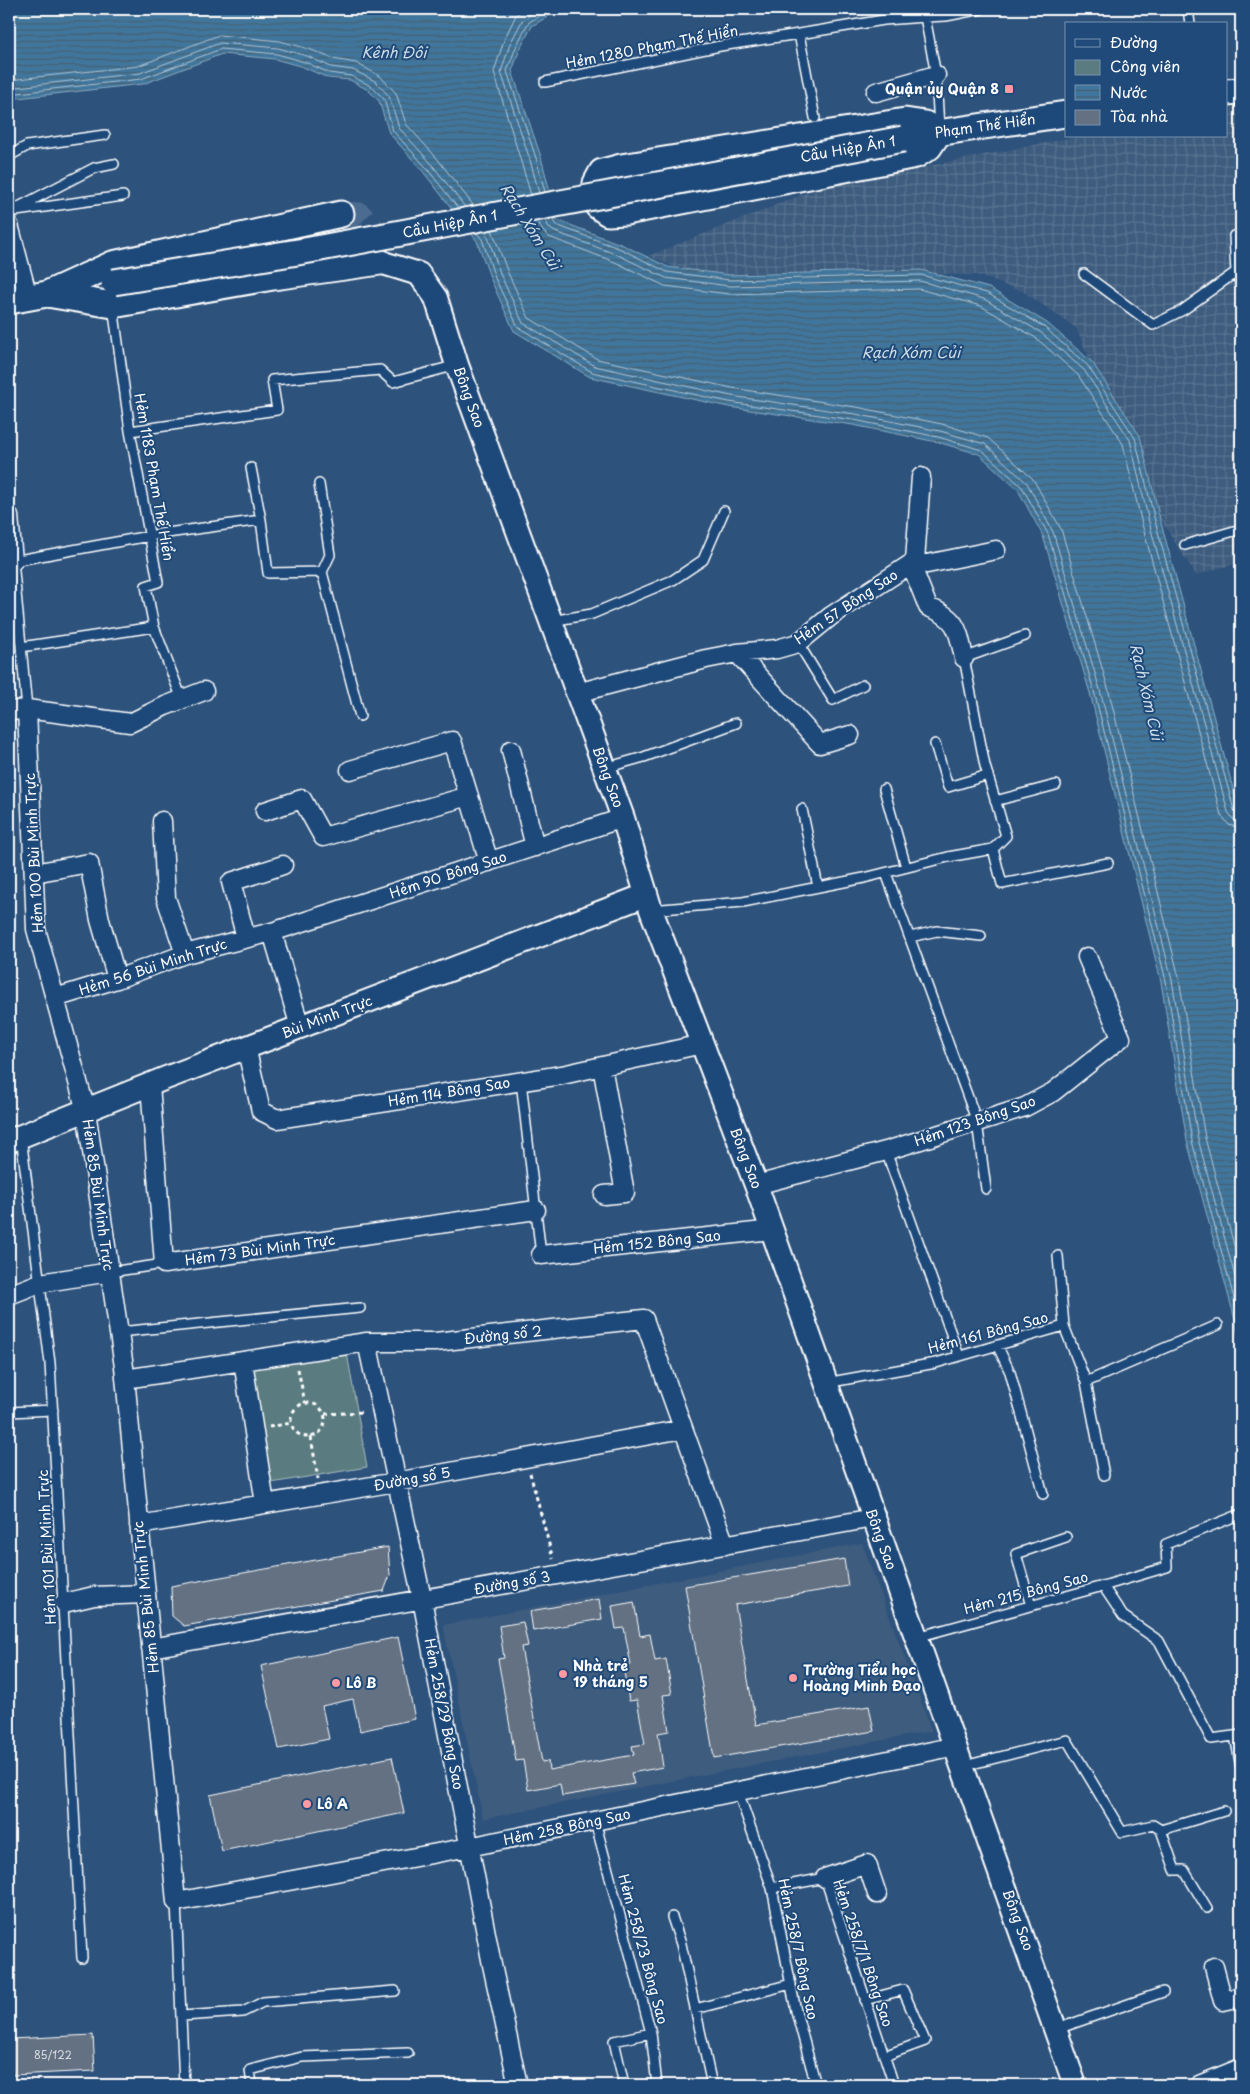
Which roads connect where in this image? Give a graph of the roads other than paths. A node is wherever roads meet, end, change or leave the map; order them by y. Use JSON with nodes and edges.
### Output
{"nodes":[{"id":1,"x":981,"y":9,"type":"edge"},
{"id":2,"x":1188,"y":9,"type":"edge"},
{"id":3,"x":925,"y":17,"type":"junction"},
{"id":4,"x":1190,"y":22,"type":"edge"},
{"id":5,"x":799,"y":34,"type":"junction"},
{"id":6,"x":936,"y":74,"type":"junction"},
{"id":7,"x":546,"y":82,"type":"dead end"},
{"id":8,"x":1241,"y":90,"type":"edge"},
{"id":9,"x":876,"y":92,"type":"dead end"},
{"id":10,"x":1228,"y":92,"type":"edge"},
{"id":11,"x":1065,"y":114,"type":"edge"},
{"id":12,"x":815,"y":118,"type":"dead end"},
{"id":13,"x":939,"y":132,"type":"junction"},
{"id":14,"x":105,"y":135,"type":"dead end"},
{"id":15,"x":903,"y":139,"type":"joint"},
{"id":16,"x":9,"y":156,"type":"edge"},
{"id":17,"x":114,"y":164,"type":"dead end"},
{"id":18,"x":123,"y":196,"type":"dead end"},
{"id":19,"x":9,"y":212,"type":"edge"},
{"id":20,"x":341,"y":214,"type":"tunnel mouth"},
{"id":21,"x":9,"y":225,"type":"edge"},
{"id":22,"x":1241,"y":234,"type":"edge"},
{"id":23,"x":380,"y":262,"type":"joint"},
{"id":24,"x":1236,"y":272,"type":"junction"},
{"id":25,"x":1084,"y":274,"type":"dead end"},
{"id":26,"x":1241,"y":285,"type":"edge"},
{"id":27,"x":114,"y":294,"type":"junction"},
{"id":28,"x":28,"y":297,"type":"edge"},
{"id":29,"x":457,"y":364,"type":"junction"},
{"id":30,"x":130,"y":431,"type":"junction"},
{"id":31,"x":251,"y":468,"type":"dead end"},
{"id":32,"x":921,"y":477,"type":"dead end"},
{"id":33,"x":319,"y":484,"type":"dead end"},
{"id":34,"x":724,"y":511,"type":"dead end"},
{"id":35,"x":9,"y":516,"type":"edge"},
{"id":36,"x":261,"y":520,"type":"junction"},
{"id":37,"x":1241,"y":529,"type":"edge"},
{"id":38,"x":150,"y":536,"type":"junction"},
{"id":39,"x":1185,"y":545,"type":"dead end"},
{"id":40,"x":996,"y":550,"type":"dead end"},
{"id":41,"x":11,"y":561,"type":"edge"},
{"id":42,"x":913,"y":563,"type":"junction"},
{"id":43,"x":322,"y":572,"type":"junction"},
{"id":44,"x":551,"y":621,"type":"junction"},
{"id":45,"x":154,"y":628,"type":"junction"},
{"id":46,"x":1025,"y":636,"type":"dead end"},
{"id":47,"x":798,"y":642,"type":"junction"},
{"id":48,"x":21,"y":648,"type":"junction"},
{"id":49,"x":737,"y":653,"type":"junction"},
{"id":50,"x":964,"y":658,"type":"junction"},
{"id":51,"x":863,"y":685,"type":"dead end"},
{"id":52,"x":204,"y":691,"type":"dead end"},
{"id":53,"x":577,"y":693,"type":"junction"},
{"id":54,"x":182,"y":699,"type":"junction"},
{"id":55,"x":27,"y":709,"type":"junction"},
{"id":56,"x":9,"y":711,"type":"edge"},
{"id":57,"x":360,"y":716,"type":"dead end"},
{"id":58,"x":736,"y":723,"type":"dead end"},
{"id":59,"x":850,"y":735,"type":"dead end"},
{"id":60,"x":935,"y":744,"type":"dead end"},
{"id":61,"x":512,"y":750,"type":"dead end"},
{"id":62,"x":605,"y":768,"type":"junction"},
{"id":63,"x":350,"y":770,"type":"dead end"},
{"id":64,"x":988,"y":775,"type":"junction"},
{"id":65,"x":1056,"y":785,"type":"dead end"},
{"id":66,"x":884,"y":789,"type":"dead end"},
{"id":67,"x":469,"y":796,"type":"junction"},
{"id":68,"x":995,"y":801,"type":"junction"},
{"id":69,"x":802,"y":809,"type":"dead end"},
{"id":70,"x":265,"y":811,"type":"dead end"},
{"id":71,"x":623,"y":818,"type":"junction"},
{"id":72,"x":162,"y":821,"type":"dead end"},
{"id":73,"x":535,"y":847,"type":"junction"},
{"id":74,"x":993,"y":849,"type":"junction"},
{"id":75,"x":489,"y":862,"type":"junction"},
{"id":76,"x":1108,"y":863,"type":"dead end"},
{"id":77,"x":283,"y":865,"type":"dead end"},
{"id":78,"x":906,"y":868,"type":"junction"},
{"id":79,"x":34,"y":873,"type":"junction"},
{"id":80,"x":886,"y":873,"type":"junction"},
{"id":81,"x":818,"y":887,"type":"junction"},
{"id":82,"x":648,"y":903,"type":"junction"},
{"id":83,"x":272,"y":932,"type":"junction"},
{"id":84,"x":910,"y":936,"type":"junction"},
{"id":85,"x":981,"y":936,"type":"dead end"},
{"id":86,"x":246,"y":938,"type":"junction"},
{"id":87,"x":186,"y":954,"type":"junction"},
{"id":88,"x":1087,"y":957,"type":"dead end"},
{"id":89,"x":117,"y":979,"type":"junction"},
{"id":90,"x":55,"y":998,"type":"junction"},
{"id":91,"x":300,"y":1027,"type":"junction"},
{"id":92,"x":702,"y":1044,"type":"junction"},
{"id":93,"x":246,"y":1048,"type":"junction"},
{"id":94,"x":602,"y":1066,"type":"junction"},
{"id":95,"x":521,"y":1081,"type":"junction"},
{"id":96,"x":150,"y":1085,"type":"junction"},
{"id":97,"x":86,"y":1111,"type":"junction"},
{"id":98,"x":977,"y":1122,"type":"junction"},
{"id":99,"x":15,"y":1139,"type":"edge"},
{"id":100,"x":886,"y":1151,"type":"junction"},
{"id":101,"x":756,"y":1185,"type":"junction"},
{"id":102,"x":986,"y":1189,"type":"dead end"},
{"id":103,"x":604,"y":1195,"type":"dead end"},
{"id":104,"x":536,"y":1210,"type":"junction"},
{"id":105,"x":772,"y":1230,"type":"junction"},
{"id":106,"x":541,"y":1254,"type":"joint"},
{"id":107,"x":1058,"y":1256,"type":"dead end"},
{"id":108,"x":164,"y":1264,"type":"junction"},
{"id":109,"x":110,"y":1272,"type":"junction"},
{"id":110,"x":40,"y":1283,"type":"junction"},
{"id":111,"x":9,"y":1295,"type":"edge"},
{"id":112,"x":360,"y":1308,"type":"dead end"},
{"id":113,"x":1218,"y":1325,"type":"dead end"},
{"id":114,"x":1064,"y":1326,"type":"junction"},
{"id":115,"x":119,"y":1332,"type":"junction"},
{"id":116,"x":367,"y":1342,"type":"junction"},
{"id":117,"x":997,"y":1346,"type":"junction"},
{"id":118,"x":959,"y":1356,"type":"junction"},
{"id":119,"x":243,"y":1362,"type":"junction"},
{"id":120,"x":125,"y":1379,"type":"junction"},
{"id":121,"x":1086,"y":1382,"type":"junction"},
{"id":122,"x":826,"y":1383,"type":"junction"},
{"id":123,"x":53,"y":1410,"type":"junction"},
{"id":124,"x":9,"y":1412,"type":"edge"},
{"id":125,"x":683,"y":1429,"type":"junction"},
{"id":126,"x":1104,"y":1474,"type":"dead end"},
{"id":127,"x":396,"y":1482,"type":"junction"},
{"id":128,"x":1043,"y":1494,"type":"dead end"},
{"id":129,"x":265,"y":1504,"type":"junction"},
{"id":130,"x":1241,"y":1514,"type":"edge"},
{"id":131,"x":873,"y":1518,"type":"junction"},
{"id":132,"x":139,"y":1525,"type":"junction"},
{"id":133,"x":1066,"y":1538,"type":"dead end"},
{"id":134,"x":725,"y":1545,"type":"junction"},
{"id":135,"x":1103,"y":1586,"type":"junction"},
{"id":136,"x":146,"y":1594,"type":"junction"},
{"id":137,"x":422,"y":1599,"type":"junction"},
{"id":138,"x":64,"y":1603,"type":"junction"},
{"id":139,"x":1031,"y":1606,"type":"junction"},
{"id":140,"x":917,"y":1637,"type":"junction"},
{"id":141,"x":152,"y":1648,"type":"junction"},
{"id":142,"x":1238,"y":1735,"type":"edge"},
{"id":143,"x":960,"y":1756,"type":"junction"},
{"id":144,"x":1241,"y":1767,"type":"edge"},
{"id":145,"x":738,"y":1792,"type":"junction"},
{"id":146,"x":1224,"y":1811,"type":"dead end"},
{"id":147,"x":595,"y":1821,"type":"junction"},
{"id":148,"x":1161,"y":1830,"type":"junction"},
{"id":149,"x":469,"y":1847,"type":"junction"},
{"id":150,"x":825,"y":1878,"type":"junction"},
{"id":151,"x":772,"y":1888,"type":"junction"},
{"id":152,"x":877,"y":1894,"type":"dead end"},
{"id":153,"x":176,"y":1902,"type":"junction"},
{"id":154,"x":1207,"y":1908,"type":"dead end"},
{"id":155,"x":672,"y":1917,"type":"dead end"},
{"id":156,"x":82,"y":1958,"type":"dead end"},
{"id":157,"x":1214,"y":1967,"type":"dead end"},
{"id":158,"x":791,"y":1984,"type":"junction"},
{"id":159,"x":395,"y":1991,"type":"dead end"},
{"id":160,"x":1163,"y":1992,"type":"dead end"},
{"id":161,"x":1241,"y":1997,"type":"edge"},
{"id":162,"x":865,"y":2000,"type":"junction"},
{"id":163,"x":695,"y":2009,"type":"junction"},
{"id":164,"x":182,"y":2016,"type":"junction"},
{"id":165,"x":1057,"y":2029,"type":"junction"},
{"id":166,"x":651,"y":2033,"type":"junction"},
{"id":167,"x":408,"y":2053,"type":"dead end"},
{"id":168,"x":884,"y":2056,"type":"junction"},
{"id":169,"x":1235,"y":2076,"type":"edge"},
{"id":170,"x":623,"y":2080,"type":"dead end"},
{"id":171,"x":184,"y":2085,"type":"edge"},
{"id":172,"x":252,"y":2085,"type":"edge"},
{"id":173,"x":518,"y":2085,"type":"edge"},
{"id":174,"x":657,"y":2085,"type":"edge"},
{"id":175,"x":712,"y":2085,"type":"edge"},
{"id":176,"x":816,"y":2085,"type":"edge"},
{"id":177,"x":894,"y":2085,"type":"edge"},
{"id":178,"x":1075,"y":2085,"type":"edge"},
{"id":179,"x":1199,"y":2085,"type":"edge"}],
"edges":[{"from":1,"to":3,"type":"lane","name":"Hẻm 1280 Phạm Thế Hiển"},
{"from":2,"to":4,"type":"lane"},
{"from":3,"to":5,"type":"lane","name":"Hẻm 1280 Phạm Thế Hiển"},
{"from":3,"to":6,"type":"lane"},
{"from":5,"to":7,"type":"lane","name":"Hẻm 1280 Phạm Thế Hiển"},
{"from":5,"to":12,"type":"lane"},
{"from":6,"to":9,"type":"street"},
{"from":6,"to":13,"type":"lane"},
{"from":8,"to":10,"type":"main road"},
{"from":11,"to":13,"type":"main road","name":"Phạm Thế Hiển"},
{"from":13,"to":13,"type":"main road"},
{"from":13,"to":15,"type":"main road","name":"Phạm Thế Hiển"},
{"from":14,"to":16,"type":"lane"},
{"from":15,"to":27,"type":"main road","name":"Cầu Hiệp Ân 1","bridge":true},
{"from":17,"to":19,"type":"lane"},
{"from":18,"to":19,"type":"lane"},
{"from":20,"to":28,"type":"main road"},
{"from":21,"to":28,"type":"street"},
{"from":22,"to":24,"type":"lane"},
{"from":23,"to":27,"type":"main road"},
{"from":23,"to":29,"type":"street","name":"Bông Sao"},
{"from":24,"to":25,"type":"lane"},
{"from":24,"to":26,"type":"lane"},
{"from":27,"to":28,"type":"main road"},
{"from":27,"to":30,"type":"lane","name":"Hẻm 1183 Phạm Thế Hiển"},
{"from":29,"to":30,"type":"lane"},
{"from":29,"to":44,"type":"street","name":"Bông Sao"},
{"from":30,"to":38,"type":"lane","name":"Hẻm 1183 Phạm Thế Hiển"},
{"from":31,"to":36,"type":"lane"},
{"from":32,"to":42,"type":"street"},
{"from":33,"to":43,"type":"lane"},
{"from":34,"to":44,"type":"lane"},
{"from":35,"to":41,"type":"street"},
{"from":36,"to":38,"type":"lane"},
{"from":36,"to":43,"type":"lane"},
{"from":37,"to":39,"type":"lane"},
{"from":38,"to":41,"type":"lane"},
{"from":38,"to":45,"type":"lane","name":"Hẻm 1183 Phạm Thế Hiển"},
{"from":40,"to":42,"type":"street"},
{"from":41,"to":48,"type":"lane"},
{"from":42,"to":47,"type":"street","name":"Hẻm 57 Bông Sao"},
{"from":42,"to":50,"type":"street"},
{"from":43,"to":57,"type":"lane"},
{"from":44,"to":53,"type":"street","name":"Bông Sao"},
{"from":45,"to":48,"type":"lane"},
{"from":45,"to":54,"type":"lane","name":"Hẻm 1183 Phạm Thế Hiển"},
{"from":46,"to":50,"type":"lane"},
{"from":47,"to":49,"type":"street","name":"Hẻm 57 Bông Sao"},
{"from":47,"to":51,"type":"lane"},
{"from":48,"to":55,"type":"lane"},
{"from":49,"to":53,"type":"street","name":"Hẻm 57 Bông Sao"},
{"from":49,"to":59,"type":"street"},
{"from":50,"to":64,"type":"lane"},
{"from":52,"to":54,"type":"street"},
{"from":53,"to":62,"type":"street","name":"Bông Sao"},
{"from":54,"to":55,"type":"street"},
{"from":55,"to":56,"type":"street"},
{"from":55,"to":79,"type":"street","name":"Hẻm 100 Bùi Minh Trực"},
{"from":58,"to":62,"type":"lane"},
{"from":60,"to":64,"type":"lane"},
{"from":61,"to":73,"type":"street"},
{"from":62,"to":71,"type":"street","name":"Bông Sao"},
{"from":63,"to":67,"type":"street"},
{"from":64,"to":68,"type":"lane"},
{"from":65,"to":68,"type":"lane"},
{"from":66,"to":78,"type":"lane"},
{"from":67,"to":70,"type":"street"},
{"from":67,"to":75,"type":"street"},
{"from":68,"to":74,"type":"lane"},
{"from":69,"to":81,"type":"lane"},
{"from":71,"to":73,"type":"street","name":"Hẻm 90 Bông Sao"},
{"from":71,"to":82,"type":"street","name":"Bông Sao"},
{"from":72,"to":87,"type":"street"},
{"from":73,"to":75,"type":"street","name":"Hẻm 90 Bông Sao"},
{"from":74,"to":76,"type":"lane"},
{"from":74,"to":78,"type":"lane"},
{"from":75,"to":83,"type":"street","name":"Hẻm 90 Bông Sao"},
{"from":77,"to":86,"type":"street"},
{"from":78,"to":80,"type":"lane"},
{"from":79,"to":89,"type":"street"},
{"from":79,"to":90,"type":"street","name":"Hẻm 100 Bùi Minh Trực"},
{"from":80,"to":81,"type":"lane"},
{"from":80,"to":84,"type":"lane"},
{"from":81,"to":82,"type":"lane"},
{"from":82,"to":91,"type":"street","name":"Bùi Minh Trực"},
{"from":82,"to":92,"type":"street","name":"Bông Sao"},
{"from":83,"to":86,"type":"street","name":"Hẻm 56 Bùi Minh Trực"},
{"from":83,"to":91,"type":"street"},
{"from":84,"to":85,"type":"lane"},
{"from":84,"to":98,"type":"lane"},
{"from":86,"to":87,"type":"street","name":"Hẻm 56 Bùi Minh Trực"},
{"from":87,"to":89,"type":"street","name":"Hẻm 56 Bùi Minh Trực"},
{"from":88,"to":98,"type":"street","name":"Hẻm 123 Bông Sao"},
{"from":89,"to":90,"type":"street","name":"Hẻm 56 Bùi Minh Trực"},
{"from":90,"to":97,"type":"street","name":"Hẻm 100 Bùi Minh Trực"},
{"from":91,"to":93,"type":"street","name":"Bùi Minh Trực"},
{"from":92,"to":94,"type":"street","name":"Hẻm 114 Bông Sao"},
{"from":92,"to":101,"type":"street","name":"Bông Sao"},
{"from":93,"to":95,"type":"street","name":"Hẻm 114 Bông Sao"},
{"from":93,"to":96,"type":"street","name":"Bùi Minh Trực"},
{"from":94,"to":95,"type":"street","name":"Hẻm 114 Bông Sao"},
{"from":94,"to":103,"type":"street"},
{"from":95,"to":104,"type":"lane"},
{"from":96,"to":97,"type":"street","name":"Bùi Minh Trực"},
{"from":96,"to":108,"type":"street"},
{"from":97,"to":99,"type":"street","name":"Bùi Minh Trực"},
{"from":97,"to":109,"type":"street","name":"Hẻm 85 Bùi Minh Trực"},
{"from":98,"to":100,"type":"street","name":"Hẻm 123 Bông Sao"},
{"from":98,"to":102,"type":"lane"},
{"from":99,"to":110,"type":"lane","name":"Hẻm 101 Bùi Minh Trực"},
{"from":100,"to":101,"type":"street","name":"Hẻm 123 Bông Sao"},
{"from":100,"to":118,"type":"lane"},
{"from":101,"to":105,"type":"street","name":"Bông Sao"},
{"from":104,"to":106,"type":"lane"},
{"from":104,"to":108,"type":"street","name":"Hẻm 73 Bùi Minh Trực"},
{"from":105,"to":106,"type":"street","name":"Hẻm 152 Bông Sao"},
{"from":105,"to":122,"type":"street","name":"Bông Sao"},
{"from":107,"to":114,"type":"lane"},
{"from":108,"to":109,"type":"lane"},
{"from":109,"to":110,"type":"street"},
{"from":109,"to":115,"type":"street","name":"Hẻm 85 Bùi Minh Trực"},
{"from":110,"to":111,"type":"street"},
{"from":110,"to":123,"type":"lane","name":"Hẻm 101 Bùi Minh Trực"},
{"from":112,"to":115,"type":"lane"},
{"from":113,"to":121,"type":"lane"},
{"from":114,"to":117,"type":"lane","name":"Hẻm 161 Bông Sao"},
{"from":114,"to":121,"type":"lane","name":"Hẻm 161 Bông Sao"},
{"from":115,"to":120,"type":"street","name":"Hẻm 85 Bùi Minh Trực"},
{"from":116,"to":119,"type":"street","name":"Đường số 2"},
{"from":116,"to":125,"type":"street","name":"Đường số 2"},
{"from":116,"to":127,"type":"street","name":"Hẻm 258/29 Bông Sao"},
{"from":117,"to":118,"type":"lane","name":"Hẻm 161 Bông Sao"},
{"from":117,"to":128,"type":"lane"},
{"from":118,"to":122,"type":"lane","name":"Hẻm 161 Bông Sao"},
{"from":119,"to":120,"type":"street","name":"Đường số 2"},
{"from":119,"to":129,"type":"street"},
{"from":120,"to":132,"type":"street","name":"Hẻm 85 Bùi Minh Trực"},
{"from":121,"to":126,"type":"lane","name":"Hẻm 161 Bông Sao"},
{"from":122,"to":131,"type":"street","name":"Bông Sao"},
{"from":123,"to":124,"type":"lane"},
{"from":123,"to":138,"type":"lane","name":"Hẻm 101 Bùi Minh Trực"},
{"from":125,"to":127,"type":"street","name":"Đường số 5"},
{"from":125,"to":134,"type":"street","name":"Đường số 2"},
{"from":127,"to":129,"type":"street","name":"Đường số 5"},
{"from":127,"to":137,"type":"street","name":"Hẻm 258/29 Bông Sao"},
{"from":129,"to":132,"type":"street","name":"Đường số 5"},
{"from":130,"to":135,"type":"lane"},
{"from":131,"to":134,"type":"street","name":"Đường số 3"},
{"from":131,"to":140,"type":"street","name":"Bông Sao"},
{"from":132,"to":136,"type":"street","name":"Hẻm 85 Bùi Minh Trực"},
{"from":133,"to":139,"type":"lane"},
{"from":134,"to":137,"type":"street","name":"Đường số 3"},
{"from":135,"to":139,"type":"lane","name":"Hẻm 215 Bông Sao"},
{"from":135,"to":142,"type":"lane","name":"Hẻm 215 Bông Sao"},
{"from":136,"to":138,"type":"street"},
{"from":136,"to":141,"type":"street","name":"Hẻm 85 Bùi Minh Trực"},
{"from":137,"to":141,"type":"street","name":"Đường số 3"},
{"from":137,"to":149,"type":"street","name":"Hẻm 258/29 Bông Sao"},
{"from":138,"to":156,"type":"lane","name":"Hẻm 101 Bùi Minh Trực"},
{"from":139,"to":140,"type":"lane","name":"Hẻm 215 Bông Sao"},
{"from":140,"to":143,"type":"street","name":"Bông Sao"},
{"from":141,"to":153,"type":"street","name":"Hẻm 85 Bùi Minh Trực"},
{"from":142,"to":144,"type":"lane"},
{"from":143,"to":145,"type":"street","name":"Hẻm 258 Bông Sao"},
{"from":143,"to":148,"type":"lane"},
{"from":143,"to":165,"type":"street","name":"Bông Sao"},
{"from":145,"to":147,"type":"street","name":"Hẻm 258 Bông Sao"},
{"from":145,"to":151,"type":"lane","name":"Hẻm 258/7 Bông Sao"},
{"from":146,"to":148,"type":"lane"},
{"from":147,"to":149,"type":"street","name":"Hẻm 258 Bông Sao"},
{"from":147,"to":166,"type":"lane","name":"Hẻm 258/23 Bông Sao"},
{"from":148,"to":154,"type":"lane"},
{"from":149,"to":153,"type":"street","name":"Hẻm 258 Bông Sao"},
{"from":149,"to":173,"type":"street","name":"Hẻm 258/29 Bông Sao"},
{"from":150,"to":151,"type":"lane","name":"Hẻm 258/7/1 Bông Sao"},
{"from":150,"to":152,"type":"street"},
{"from":150,"to":162,"type":"lane","name":"Hẻm 258/7/1 Bông Sao"},
{"from":151,"to":158,"type":"lane","name":"Hẻm 258/7 Bông Sao"},
{"from":153,"to":164,"type":"lane","name":"Hẻm 85 Bùi Minh Trực"},
{"from":155,"to":163,"type":"lane"},
{"from":157,"to":161,"type":"street"},
{"from":158,"to":163,"type":"lane"},
{"from":158,"to":176,"type":"lane","name":"Hẻm 258/7 Bông Sao"},
{"from":159,"to":164,"type":"lane"},
{"from":160,"to":165,"type":"lane"},
{"from":162,"to":168,"type":"lane","name":"Hẻm 258/7/1 Bông Sao"},
{"from":162,"to":168,"type":"lane"},
{"from":163,"to":175,"type":"lane"},
{"from":164,"to":171,"type":"lane","name":"Hẻm 85 Bùi Minh Trực"},
{"from":165,"to":178,"type":"street","name":"Bông Sao"},
{"from":166,"to":170,"type":"lane"},
{"from":166,"to":174,"type":"lane","name":"Hẻm 258/23 Bông Sao"},
{"from":167,"to":172,"type":"lane"},
{"from":168,"to":177,"type":"lane","name":"Hẻm 258/7/1 Bông Sao"},
{"from":169,"to":179,"type":"street"}]}
